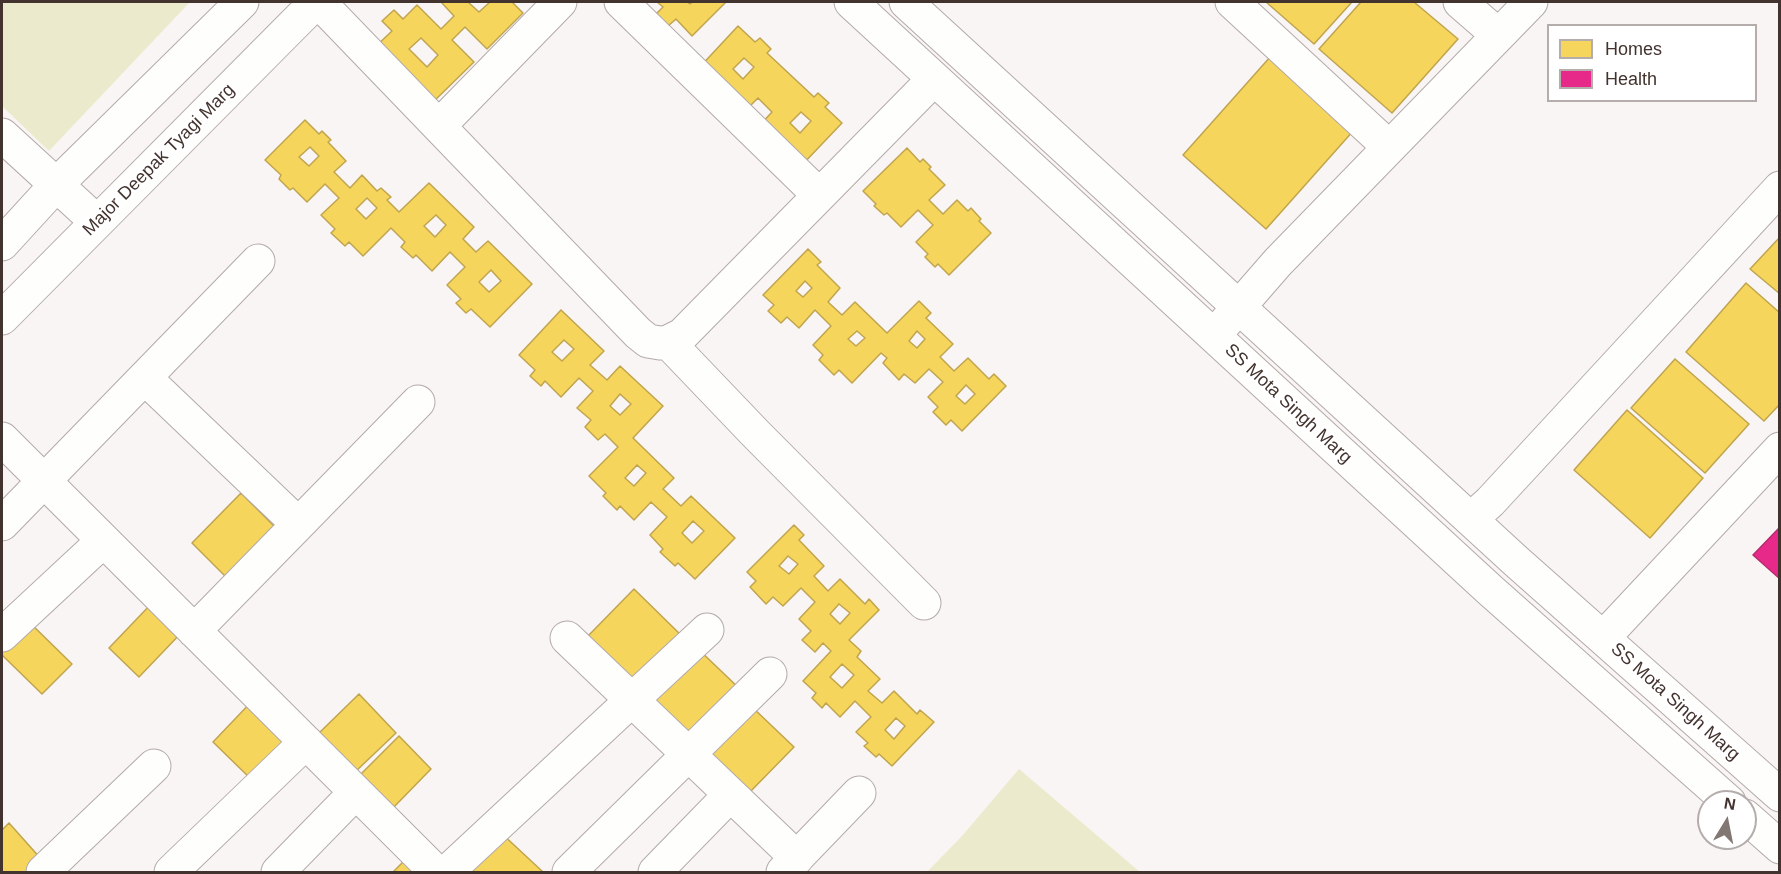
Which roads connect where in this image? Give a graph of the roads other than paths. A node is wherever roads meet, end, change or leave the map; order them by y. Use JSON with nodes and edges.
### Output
{"nodes":[{"id":1,"x":242,"y":2,"type":"edge"},
{"id":2,"x":317,"y":2,"type":"edge"},
{"id":3,"x":560,"y":2,"type":"edge"},
{"id":4,"x":621,"y":2,"type":"edge"},
{"id":5,"x":851,"y":2,"type":"edge"},
{"id":6,"x":906,"y":2,"type":"edge"},
{"id":7,"x":1232,"y":2,"type":"edge"},
{"id":8,"x":1460,"y":2,"type":"edge"},
{"id":9,"x":1531,"y":2,"type":"edge"},
{"id":10,"x":1498,"y":35,"type":"junction"},
{"id":11,"x":934,"y":79,"type":"junction"},
{"id":12,"x":438,"y":126,"type":"junction"},
{"id":13,"x":2,"y":135,"type":"edge"},
{"id":14,"x":1389,"y":147,"type":"junction"},
{"id":15,"x":56,"y":185,"type":"junction"},
{"id":16,"x":1779,"y":188,"type":"edge"},
{"id":17,"x":819,"y":195,"type":"junction"},
{"id":18,"x":97,"y":222,"type":"junction"},
{"id":19,"x":2,"y":244,"type":"edge"},
{"id":20,"x":258,"y":261,"type":"dead end"},
{"id":21,"x":1238,"y":306,"type":"junction"},
{"id":22,"x":2,"y":318,"type":"edge"},
{"id":23,"x":1214,"y":336,"type":"junction"},
{"id":24,"x":668,"y":342,"type":"junction"},
{"id":25,"x":145,"y":378,"type":"junction"},
{"id":26,"x":418,"y":402,"type":"dead end"},
{"id":27,"x":2,"y":439,"type":"edge"},
{"id":28,"x":1779,"y":448,"type":"edge"},
{"id":29,"x":44,"y":482,"type":"junction"},
{"id":30,"x":1471,"y":519,"type":"junction"},
{"id":31,"x":2,"y":524,"type":"edge"},
{"id":32,"x":298,"y":524,"type":"junction"},
{"id":33,"x":103,"y":541,"type":"junction"},
{"id":34,"x":924,"y":603,"type":"dead end"},
{"id":35,"x":707,"y":630,"type":"dead end"},
{"id":36,"x":194,"y":631,"type":"junction"},
{"id":37,"x":2,"y":635,"type":"edge"},
{"id":38,"x":567,"y":638,"type":"dead end"},
{"id":39,"x":1603,"y":638,"type":"junction"},
{"id":40,"x":770,"y":674,"type":"dead end"},
{"id":41,"x":630,"y":700,"type":"junction"},
{"id":42,"x":306,"y":742,"type":"junction"},
{"id":43,"x":690,"y":754,"type":"junction"},
{"id":44,"x":154,"y":765,"type":"dead end"},
{"id":45,"x":1715,"y":790,"type":"edge"},
{"id":46,"x":356,"y":792,"type":"junction"},
{"id":47,"x":859,"y":793,"type":"dead end"},
{"id":48,"x":730,"y":795,"type":"junction"},
{"id":49,"x":1779,"y":795,"type":"edge"},
{"id":50,"x":1757,"y":827,"type":"edge"},
{"id":51,"x":1779,"y":847,"type":"edge"},
{"id":52,"x":790,"y":865,"type":"edge"},
{"id":53,"x":43,"y":873,"type":"edge"},
{"id":54,"x":171,"y":873,"type":"edge"},
{"id":55,"x":278,"y":873,"type":"edge"},
{"id":56,"x":436,"y":873,"type":"edge"},
{"id":57,"x":447,"y":873,"type":"edge"},
{"id":58,"x":569,"y":873,"type":"edge"},
{"id":59,"x":656,"y":873,"type":"edge"}],
"edges":[{"from":1,"to":15,"type":"street"},
{"from":2,"to":12,"type":"street"},
{"from":2,"to":18,"type":"street","name":"Major Deepak Tyagi Marg"},
{"from":3,"to":12,"type":"street"},
{"from":4,"to":17,"type":"street"},
{"from":5,"to":11,"type":"street","name":"SS Mota Singh Marg"},
{"from":6,"to":21,"type":"street","name":"SS Mota Singh Marg"},
{"from":7,"to":14,"type":"street"},
{"from":8,"to":10,"type":"street"},
{"from":9,"to":10,"type":"street"},
{"from":10,"to":14,"type":"street"},
{"from":11,"to":17,"type":"street"},
{"from":11,"to":23,"type":"street","name":"SS Mota Singh Marg"},
{"from":12,"to":24,"type":"street"},
{"from":13,"to":15,"type":"street"},
{"from":14,"to":21,"type":"street"},
{"from":15,"to":18,"type":"street"},
{"from":15,"to":19,"type":"street"},
{"from":16,"to":30,"type":"street"},
{"from":17,"to":24,"type":"street"},
{"from":18,"to":22,"type":"street","name":"Major Deepak Tyagi Marg"},
{"from":20,"to":25,"type":"street"},
{"from":21,"to":23,"type":"street"},
{"from":21,"to":30,"type":"street","name":"SS Mota Singh Marg"},
{"from":23,"to":45,"type":"street","name":"SS Mota Singh Marg"},
{"from":24,"to":34,"type":"street"},
{"from":25,"to":29,"type":"street"},
{"from":25,"to":32,"type":"street"},
{"from":26,"to":32,"type":"street"},
{"from":27,"to":29,"type":"street"},
{"from":28,"to":39,"type":"street"},
{"from":29,"to":31,"type":"street"},
{"from":29,"to":33,"type":"street"},
{"from":30,"to":39,"type":"street","name":"SS Mota Singh Marg"},
{"from":32,"to":36,"type":"street"},
{"from":33,"to":36,"type":"street"},
{"from":33,"to":37,"type":"street"},
{"from":35,"to":41,"type":"street"},
{"from":36,"to":42,"type":"street"},
{"from":38,"to":41,"type":"street"},
{"from":39,"to":49,"type":"street","name":"SS Mota Singh Marg"},
{"from":40,"to":43,"type":"street"},
{"from":41,"to":43,"type":"street"},
{"from":41,"to":57,"type":"street"},
{"from":42,"to":46,"type":"street"},
{"from":42,"to":54,"type":"street"},
{"from":43,"to":48,"type":"street"},
{"from":43,"to":58,"type":"street"},
{"from":44,"to":53,"type":"street"},
{"from":46,"to":55,"type":"street"},
{"from":46,"to":56,"type":"street"},
{"from":47,"to":52,"type":"street"},
{"from":48,"to":52,"type":"street"},
{"from":48,"to":59,"type":"street"},
{"from":50,"to":51,"type":"street"}]}
